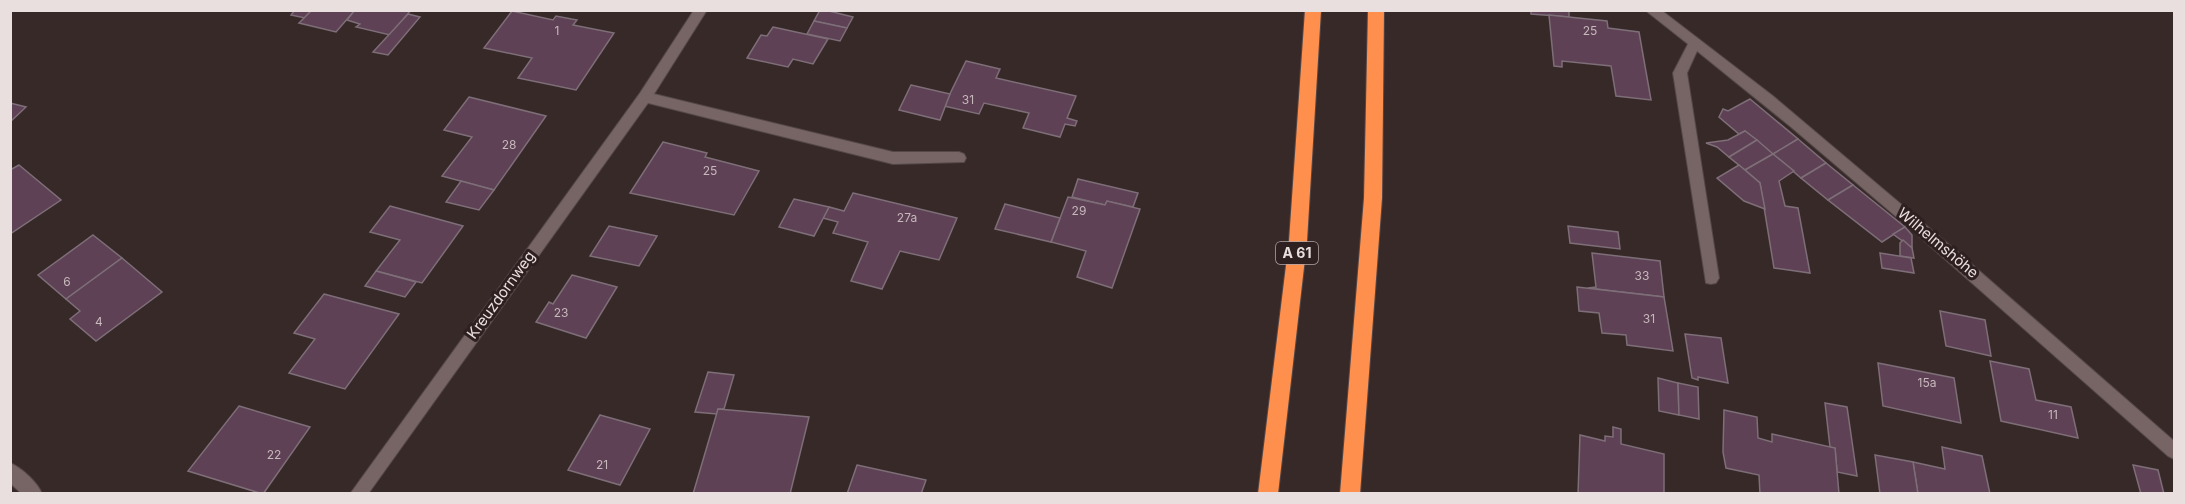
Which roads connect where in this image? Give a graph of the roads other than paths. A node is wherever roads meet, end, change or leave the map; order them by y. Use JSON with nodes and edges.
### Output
{"nodes":[{"id":1,"x":701,"y":10,"type":"edge"},
{"id":2,"x":1313,"y":10,"type":"edge"},
{"id":3,"x":1376,"y":10,"type":"edge"},
{"id":4,"x":1651,"y":10,"type":"edge"},
{"id":5,"x":1695,"y":42,"type":"junction"},
{"id":6,"x":645,"y":97,"type":"junction"},
{"id":7,"x":959,"y":158,"type":"dead end"},
{"id":8,"x":1711,"y":278,"type":"dead end"},
{"id":9,"x":2175,"y":451,"type":"edge"},
{"id":10,"x":10,"y":471,"type":"edge"},
{"id":11,"x":34,"y":494,"type":"edge"},
{"id":12,"x":358,"y":494,"type":"edge"},
{"id":13,"x":1268,"y":494,"type":"edge"},
{"id":14,"x":1350,"y":494,"type":"edge"}],
"edges":[{"from":1,"to":6,"type":"street","name":"Kreuzdornweg"},
{"from":2,"to":13,"type":"highway","number":"A 61"},
{"from":3,"to":14,"type":"highway"},
{"from":4,"to":5,"type":"street","name":"Wilhelmshöhe"},
{"from":5,"to":8,"type":"street"},
{"from":5,"to":9,"type":"street","name":"Wilhelmshöhe"},
{"from":6,"to":7,"type":"street"},
{"from":6,"to":12,"type":"street","name":"Kreuzdornweg"},
{"from":10,"to":11,"type":"street"}]}
